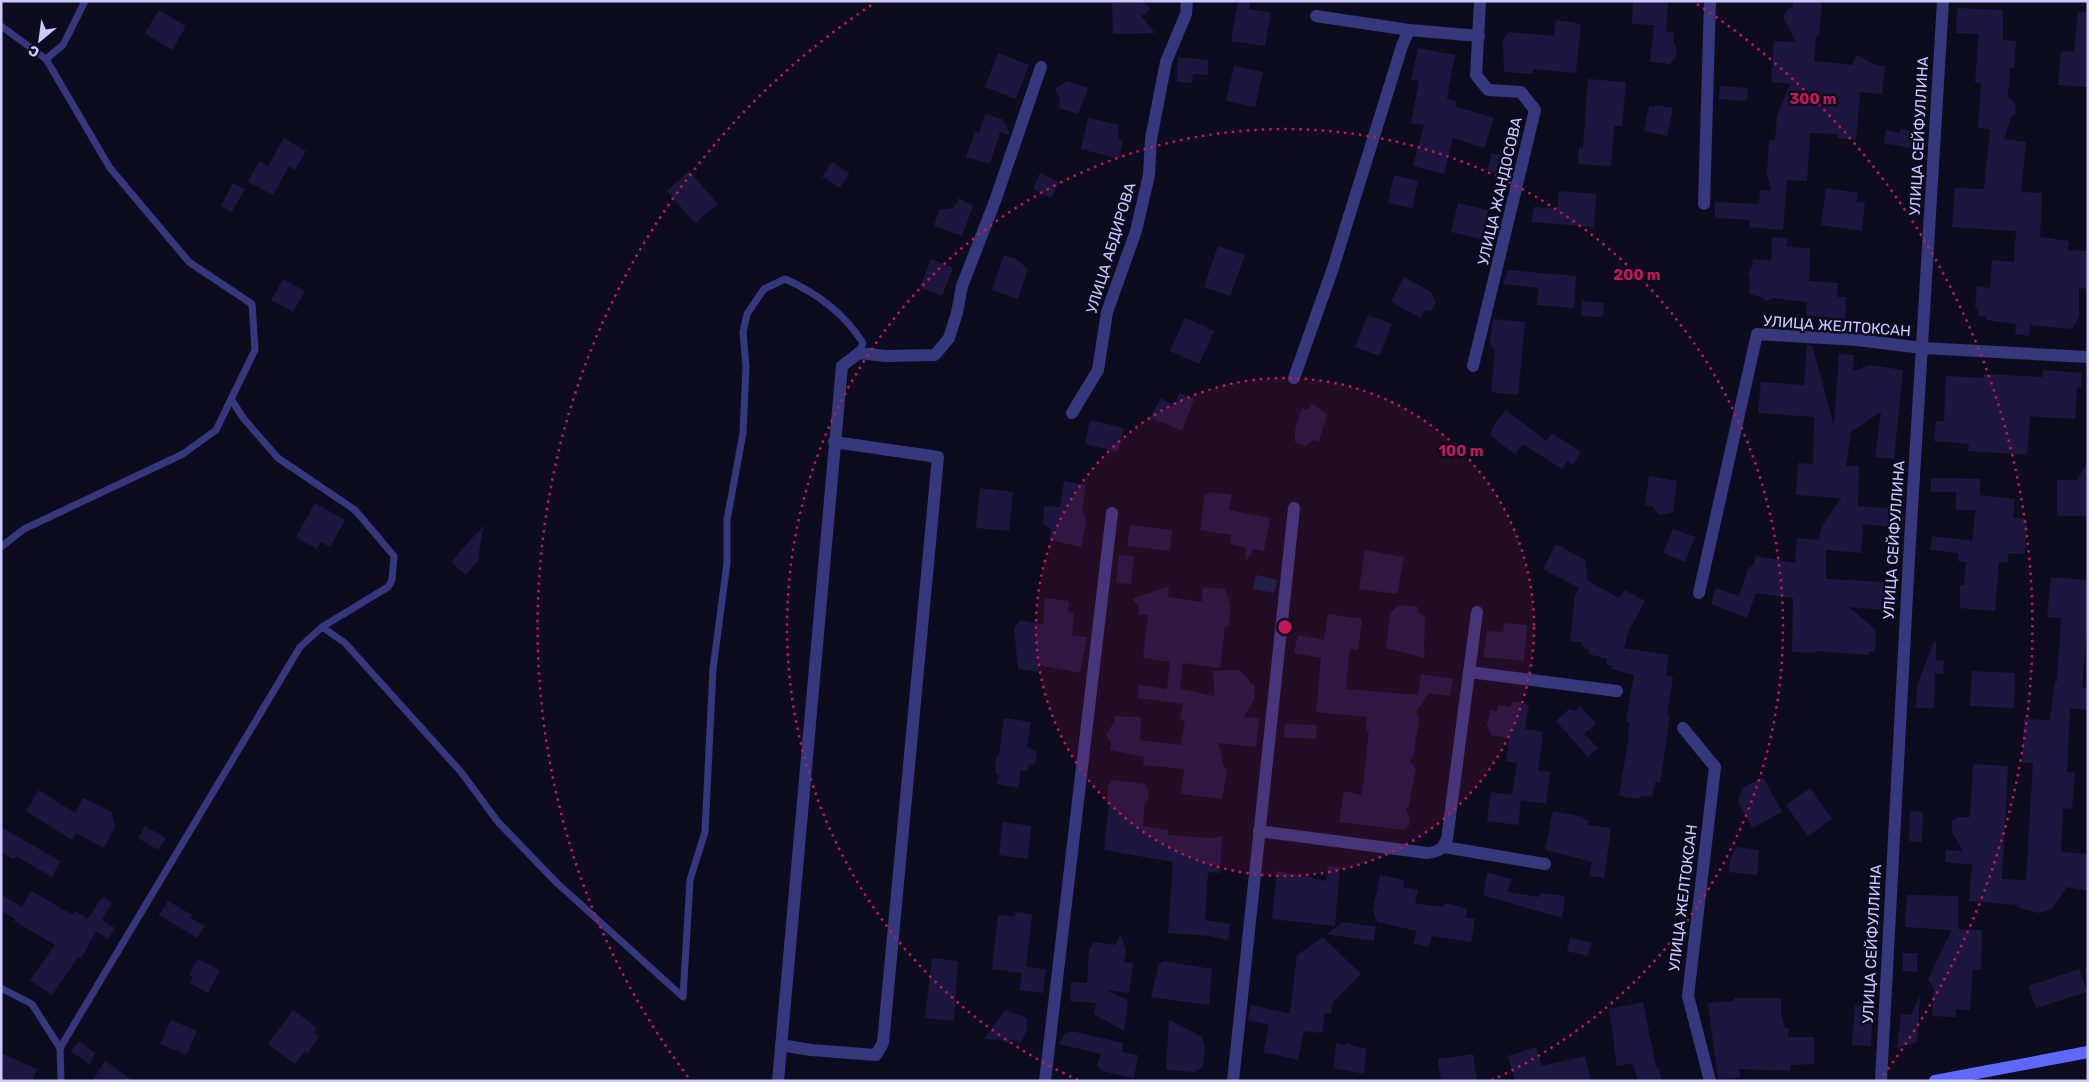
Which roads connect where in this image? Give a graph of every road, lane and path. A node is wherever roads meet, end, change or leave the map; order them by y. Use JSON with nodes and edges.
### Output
{"nodes":[{"id":1,"x":85,"y":1,"type":"edge"},
{"id":2,"x":1187,"y":1,"type":"edge"},
{"id":3,"x":1480,"y":1,"type":"edge"},
{"id":4,"x":1710,"y":1,"type":"edge"},
{"id":5,"x":1943,"y":1,"type":"edge"},
{"id":6,"x":1316,"y":16,"type":"dead end"},
{"id":7,"x":1,"y":26,"type":"edge"},
{"id":8,"x":1410,"y":30,"type":"junction"},
{"id":9,"x":1479,"y":36,"type":"junction"},
{"id":10,"x":46,"y":58,"type":"junction"},
{"id":11,"x":1041,"y":67,"type":"dead end"},
{"id":12,"x":1704,"y":204,"type":"dead end"},
{"id":13,"x":1923,"y":348,"type":"junction"},
{"id":14,"x":859,"y":353,"type":"junction"},
{"id":15,"x":2088,"y":357,"type":"edge"},
{"id":16,"x":1474,"y":366,"type":"dead end"},
{"id":17,"x":1294,"y":378,"type":"dead end"},
{"id":18,"x":231,"y":399,"type":"junction"},
{"id":19,"x":1072,"y":413,"type":"dead end"},
{"id":20,"x":834,"y":442,"type":"junction"},
{"id":21,"x":1294,"y":508,"type":"dead end"},
{"id":22,"x":1112,"y":513,"type":"dead end"},
{"id":23,"x":1,"y":547,"type":"edge"},
{"id":24,"x":1699,"y":593,"type":"dead end"},
{"id":25,"x":1477,"y":612,"type":"dead end"},
{"id":26,"x":322,"y":627,"type":"junction"},
{"id":27,"x":1469,"y":672,"type":"junction"},
{"id":28,"x":1617,"y":691,"type":"dead end"},
{"id":29,"x":1684,"y":728,"type":"dead end"},
{"id":30,"x":1259,"y":831,"type":"junction"},
{"id":31,"x":1444,"y":847,"type":"junction"},
{"id":32,"x":1545,"y":864,"type":"dead end"},
{"id":33,"x":1,"y":988,"type":"edge"},
{"id":34,"x":781,"y":1045,"type":"junction"},
{"id":35,"x":60,"y":1048,"type":"junction"},
{"id":36,"x":2088,"y":1052,"type":"edge"},
{"id":37,"x":61,"y":1081,"type":"edge"},
{"id":38,"x":778,"y":1081,"type":"edge"},
{"id":39,"x":1045,"y":1081,"type":"edge"},
{"id":40,"x":1233,"y":1081,"type":"edge"},
{"id":41,"x":1710,"y":1081,"type":"edge"},
{"id":42,"x":1881,"y":1081,"type":"edge"},
{"id":43,"x":1935,"y":1081,"type":"edge"}],
"edges":[{"from":1,"to":10,"type":"lane"},
{"from":2,"to":19,"type":"street","name":"УЛИЦА АБДИРОВА"},
{"from":3,"to":9,"type":"street","name":"УЛИЦА ЖАНДОСОВА"},
{"from":4,"to":12,"type":"street"},
{"from":5,"to":13,"type":"street","name":"УЛИЦА СЕЙФУЛЛИНА"},
{"from":6,"to":8,"type":"street"},
{"from":7,"to":10,"type":"lane"},
{"from":8,"to":9,"type":"street"},
{"from":8,"to":17,"type":"street"},
{"from":9,"to":16,"type":"street","name":"УЛИЦА ЖАНДОСОВА"},
{"from":10,"to":18,"type":"lane"},
{"from":11,"to":14,"type":"street"},
{"from":13,"to":15,"type":"street","name":"УЛИЦА ЖЕЛТОКСАН"},
{"from":13,"to":24,"type":"street","name":"УЛИЦА ЖЕЛТОКСАН"},
{"from":13,"to":42,"type":"street","name":"УЛИЦА СЕЙФУЛЛИНА"},
{"from":14,"to":20,"type":"street"},
{"from":14,"to":26,"type":"lane"},
{"from":18,"to":23,"type":"lane"},
{"from":18,"to":26,"type":"lane"},
{"from":20,"to":34,"type":"street"},
{"from":20,"to":34,"type":"street"},
{"from":21,"to":30,"type":"street"},
{"from":22,"to":39,"type":"street"},
{"from":25,"to":27,"type":"street"},
{"from":26,"to":35,"type":"lane"},
{"from":27,"to":28,"type":"street"},
{"from":27,"to":31,"type":"street"},
{"from":29,"to":41,"type":"street","name":"УЛИЦА ЖЕЛТОКСАН"},
{"from":30,"to":31,"type":"street"},
{"from":30,"to":40,"type":"street"},
{"from":31,"to":32,"type":"street"},
{"from":33,"to":35,"type":"lane"},
{"from":34,"to":38,"type":"street"},
{"from":35,"to":37,"type":"lane"},
{"from":36,"to":43,"type":"street"}]}
